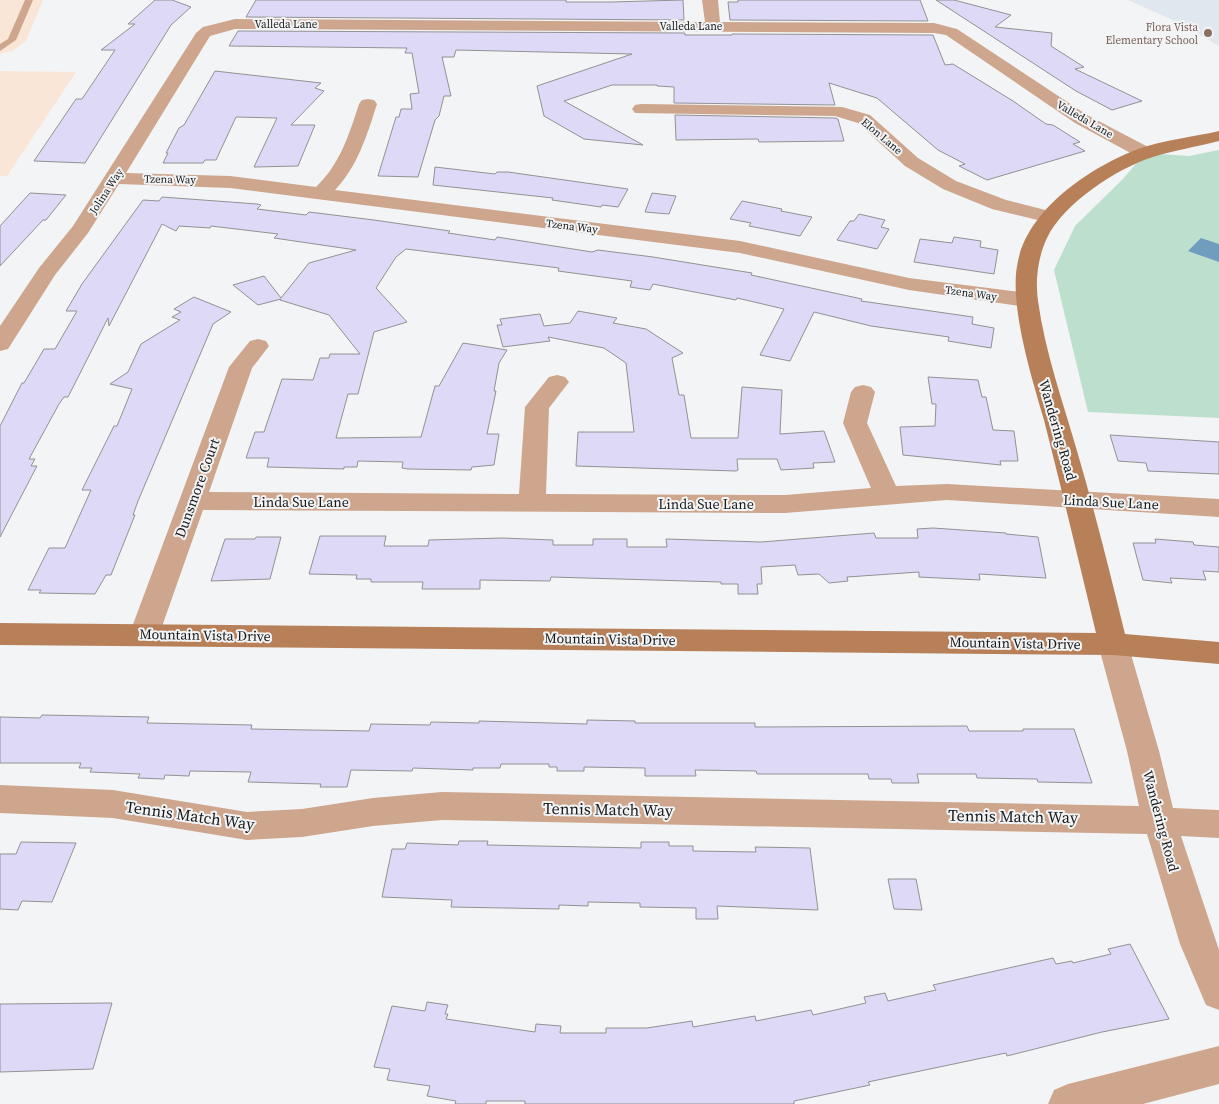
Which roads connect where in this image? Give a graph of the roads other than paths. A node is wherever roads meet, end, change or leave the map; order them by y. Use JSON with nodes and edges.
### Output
{"nodes":[{"id":1,"x":30,"y":0,"type":"edge"},
{"id":2,"x":710,"y":0,"type":"edge"},
{"id":3,"x":713,"y":26,"type":"junction"},
{"id":4,"x":204,"y":33,"type":"joint"},
{"id":5,"x":0,"y":48,"type":"edge"},
{"id":6,"x":368,"y":104,"type":"dead end"},
{"id":7,"x":641,"y":109,"type":"dead end"},
{"id":8,"x":1219,"y":136,"type":"edge"},
{"id":9,"x":1146,"y":153,"type":"junction"},
{"id":10,"x":115,"y":178,"type":"junction"},
{"id":11,"x":321,"y":193,"type":"junction"},
{"id":12,"x":1050,"y":216,"type":"junction"},
{"id":13,"x":1027,"y":300,"type":"junction"},
{"id":14,"x":0,"y":344,"type":"edge"},
{"id":15,"x":258,"y":346,"type":"dead end"},
{"id":16,"x":557,"y":382,"type":"dead end"},
{"id":17,"x":863,"y":392,"type":"dead end"},
{"id":18,"x":887,"y":495,"type":"junction"},
{"id":19,"x":1078,"y":500,"type":"junction"},
{"id":20,"x":193,"y":501,"type":"junction"},
{"id":21,"x":532,"y":504,"type":"junction"},
{"id":22,"x":1219,"y":508,"type":"edge"},
{"id":23,"x":0,"y":634,"type":"edge"},
{"id":24,"x":144,"y":635,"type":"junction"},
{"id":25,"x":1113,"y":644,"type":"junction"},
{"id":26,"x":1219,"y":653,"type":"edge"},
{"id":27,"x":0,"y":799,"type":"edge"},
{"id":28,"x":1159,"y":820,"type":"junction"},
{"id":29,"x":1219,"y":824,"type":"edge"},
{"id":30,"x":1219,"y":993,"type":"edge"},
{"id":31,"x":1219,"y":1065,"type":"edge"},
{"id":32,"x":1068,"y":1104,"type":"edge"}],
"edges":[{"from":1,"to":5,"type":"lane"},
{"from":2,"to":3,"type":"street"},
{"from":3,"to":4,"type":"street","name":"Valleda Lane"},
{"from":3,"to":9,"type":"street","name":"Valleda Lane"},
{"from":4,"to":10,"type":"street","name":"Jolina Way"},
{"from":6,"to":11,"type":"street"},
{"from":7,"to":12,"type":"street","name":"Elon Lane"},
{"from":8,"to":9,"type":"street","name":"Wandering Road"},
{"from":9,"to":12,"type":"street","name":"Wandering Road"},
{"from":10,"to":11,"type":"street","name":"Tzena Way"},
{"from":10,"to":14,"type":"street","name":"Jolina Way"},
{"from":11,"to":13,"type":"street","name":"Tzena Way"},
{"from":12,"to":13,"type":"street","name":"Wandering Road"},
{"from":13,"to":19,"type":"street","name":"Wandering Road"},
{"from":15,"to":20,"type":"street","name":"Dunsmore Court"},
{"from":16,"to":21,"type":"street"},
{"from":17,"to":18,"type":"street"},
{"from":18,"to":19,"type":"street","name":"Linda Sue Lane"},
{"from":18,"to":21,"type":"street","name":"Linda Sue Lane"},
{"from":19,"to":22,"type":"street","name":"Linda Sue Lane"},
{"from":19,"to":25,"type":"street","name":"Wandering Road"},
{"from":20,"to":21,"type":"street","name":"Linda Sue Lane"},
{"from":20,"to":24,"type":"street","name":"Dunsmore Court"},
{"from":23,"to":24,"type":"street","name":"Mountain Vista Drive"},
{"from":24,"to":25,"type":"street","name":"Mountain Vista Drive"},
{"from":25,"to":26,"type":"street","name":"Mountain Vista Drive"},
{"from":25,"to":28,"type":"street","name":"Wandering Road"},
{"from":27,"to":28,"type":"street","name":"Tennis Match Way"},
{"from":28,"to":29,"type":"street","name":"Tennis Match Way"},
{"from":28,"to":30,"type":"street","name":"Wandering Road"},
{"from":31,"to":32,"type":"street"}]}
